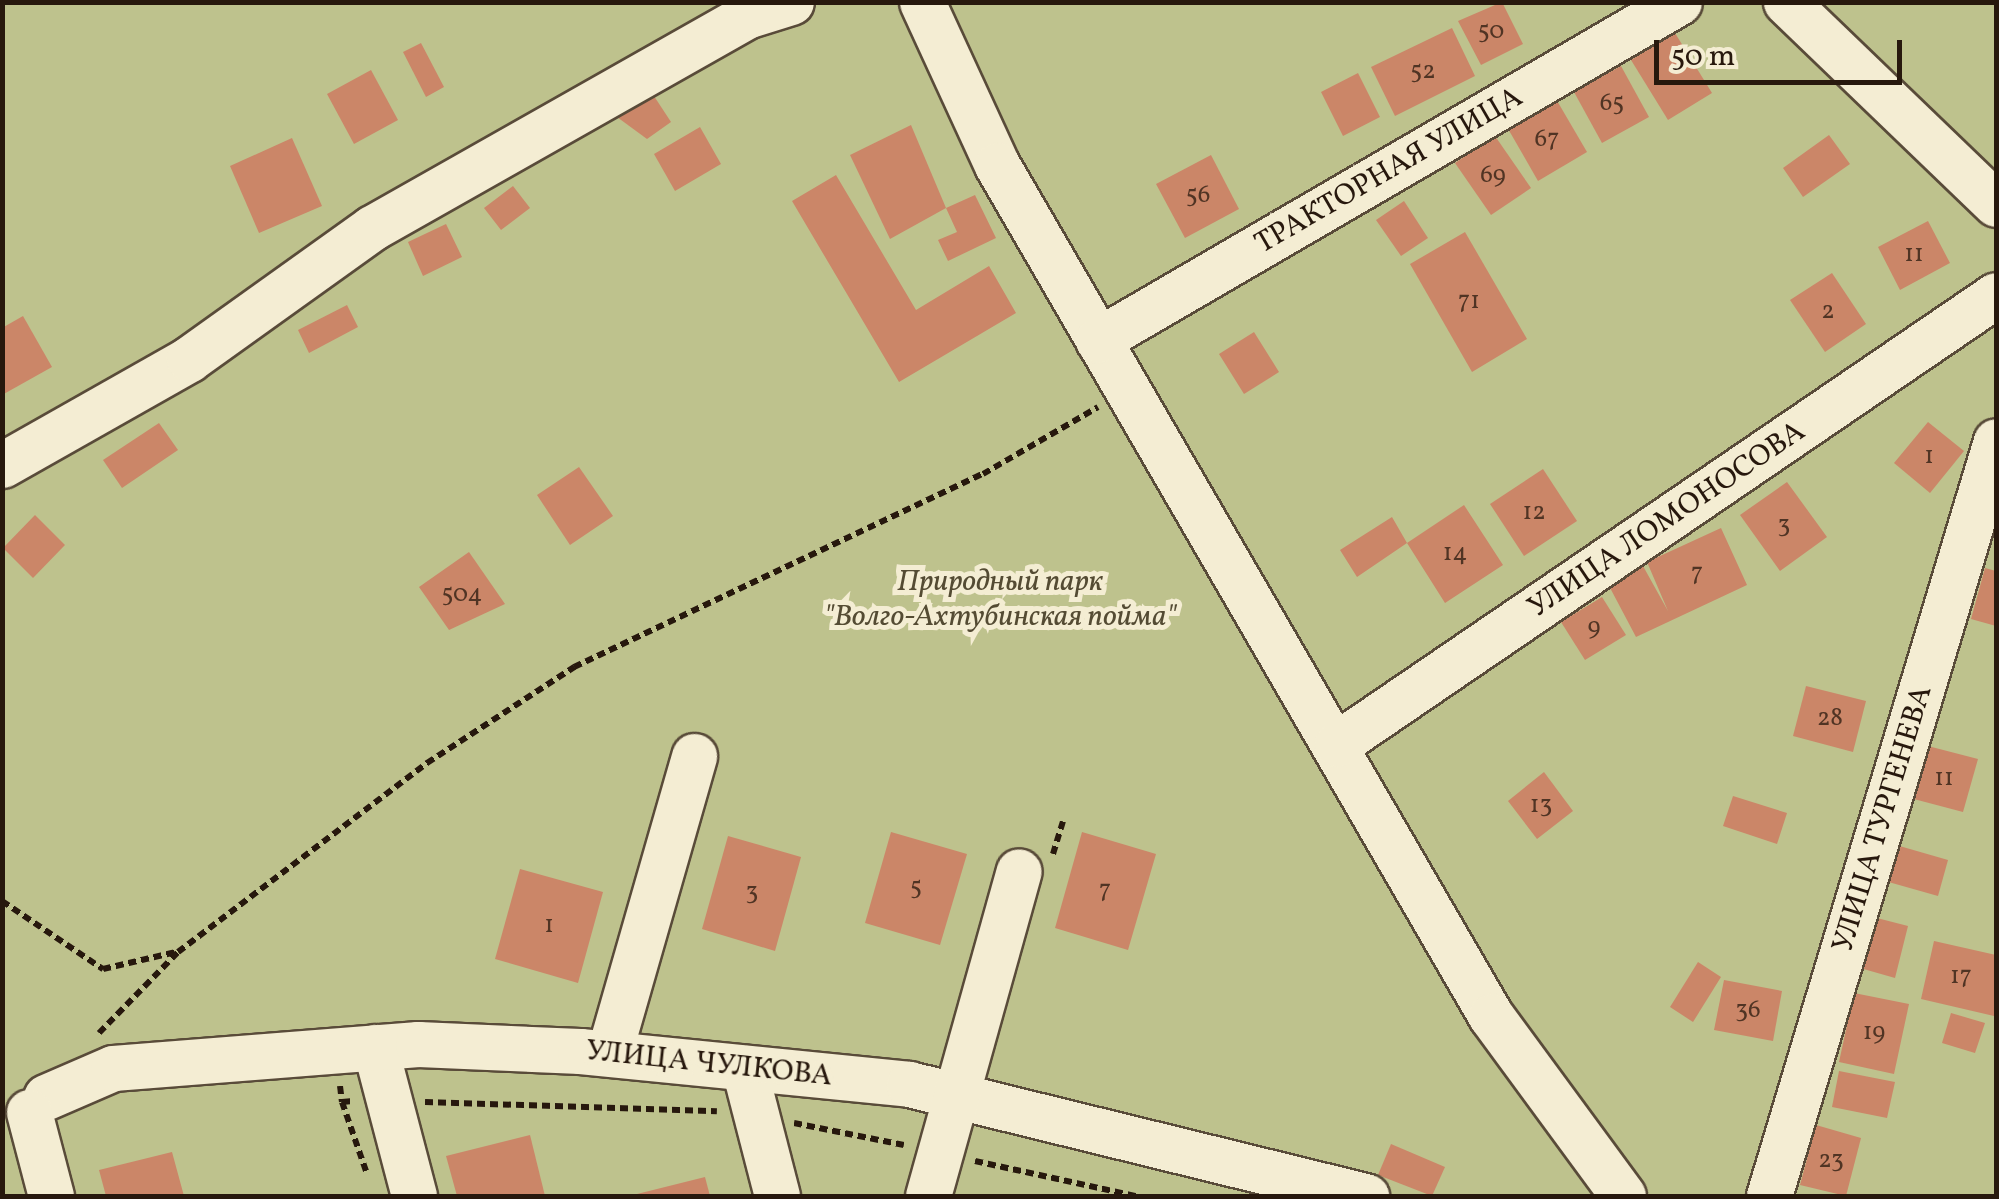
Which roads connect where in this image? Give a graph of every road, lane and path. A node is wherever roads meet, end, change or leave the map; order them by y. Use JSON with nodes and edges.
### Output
{"nodes":[{"id":1,"x":791,"y":2,"type":"edge"},
{"id":2,"x":922,"y":2,"type":"edge"},
{"id":3,"x":1679,"y":2,"type":"edge"},
{"id":4,"x":1786,"y":2,"type":"edge"},
{"id":5,"x":1996,"y":204,"type":"edge"},
{"id":6,"x":1996,"y":295,"type":"edge"},
{"id":7,"x":1098,"y":340,"type":"junction"},
{"id":8,"x":1125,"y":392,"type":"junction"},
{"id":9,"x":1996,"y":440,"type":"edge"},
{"id":10,"x":2,"y":465,"type":"edge"},
{"id":11,"x":1336,"y":744,"type":"junction"},
{"id":12,"x":694,"y":756,"type":"dead end"},
{"id":13,"x":1018,"y":872,"type":"dead end"},
{"id":14,"x":2,"y":900,"type":"edge"},
{"id":15,"x":178,"y":952,"type":"junction"},
{"id":16,"x":375,"y":1047,"type":"junction"},
{"id":17,"x":84,"y":1051,"type":"dead end"},
{"id":18,"x":610,"y":1053,"type":"junction"},
{"id":19,"x":744,"y":1068,"type":"junction"},
{"id":20,"x":320,"y":1083,"type":"dead end"},
{"id":21,"x":956,"y":1095,"type":"junction"},
{"id":22,"x":389,"y":1101,"type":"junction"},
{"id":23,"x":756,"y":1115,"type":"junction"},
{"id":24,"x":26,"y":1118,"type":"edge"},
{"id":25,"x":940,"y":1152,"type":"junction"},
{"id":26,"x":51,"y":1196,"type":"edge"},
{"id":27,"x":414,"y":1196,"type":"edge"},
{"id":28,"x":777,"y":1196,"type":"edge"},
{"id":29,"x":928,"y":1196,"type":"edge"},
{"id":30,"x":1136,"y":1196,"type":"edge"},
{"id":31,"x":1366,"y":1196,"type":"edge"},
{"id":32,"x":1623,"y":1196,"type":"edge"},
{"id":33,"x":1768,"y":1196,"type":"edge"}],
"edges":[{"from":1,"to":10,"type":"street"},
{"from":2,"to":7,"type":"street"},
{"from":3,"to":7,"type":"street","name":"ТРАКТОРНАЯ УЛИЦА"},
{"from":4,"to":5,"type":"street"},
{"from":6,"to":11,"type":"street","name":"УЛИЦА ЛОМОНОСОВА"},
{"from":7,"to":8,"type":"street"},
{"from":8,"to":11,"type":"street"},
{"from":8,"to":15,"type":"path"},
{"from":9,"to":33,"type":"street","name":"УЛИЦА ТУРГЕНЕВА"},
{"from":11,"to":32,"type":"street"},
{"from":12,"to":18,"type":"street"},
{"from":13,"to":21,"type":"street"},
{"from":14,"to":15,"type":"path"},
{"from":15,"to":17,"type":"path"},
{"from":16,"to":18,"type":"street","name":"УЛИЦА ЧУЛКОВА"},
{"from":16,"to":22,"type":"street"},
{"from":16,"to":24,"type":"street","name":"УЛИЦА ЧУЛКОВА"},
{"from":18,"to":19,"type":"street","name":"УЛИЦА ЧУЛКОВА"},
{"from":19,"to":21,"type":"street","name":"УЛИЦА ЧУЛКОВА"},
{"from":19,"to":23,"type":"street"},
{"from":20,"to":22,"type":"path"},
{"from":21,"to":25,"type":"street"},
{"from":21,"to":31,"type":"street","name":"УЛИЦА ЧУЛКОВА"},
{"from":22,"to":23,"type":"path"},
{"from":22,"to":27,"type":"street"},
{"from":23,"to":25,"type":"path"},
{"from":23,"to":28,"type":"street"},
{"from":24,"to":26,"type":"street"},
{"from":25,"to":29,"type":"street"},
{"from":25,"to":30,"type":"path"}]}
